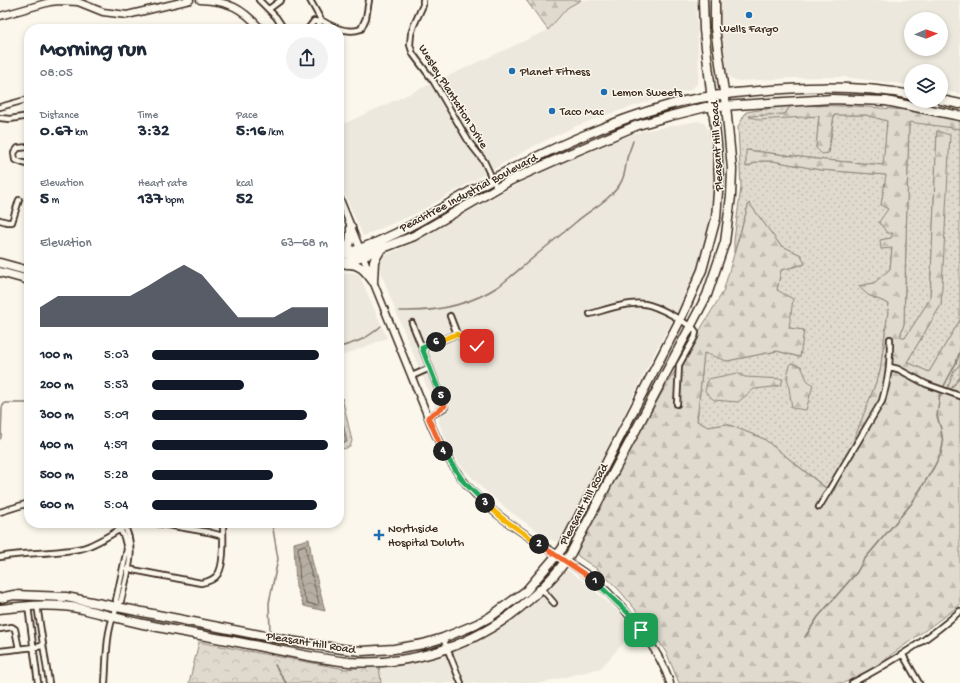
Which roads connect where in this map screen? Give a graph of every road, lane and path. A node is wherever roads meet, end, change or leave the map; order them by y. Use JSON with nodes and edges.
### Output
{"nodes":[{"id":1,"x":190,"y":0,"type":"edge"},
{"id":2,"x":200,"y":0,"type":"edge"},
{"id":3,"x":259,"y":0,"type":"edge"},
{"id":4,"x":281,"y":0,"type":"edge"},
{"id":5,"x":310,"y":0,"type":"edge"},
{"id":6,"x":369,"y":0,"type":"edge"},
{"id":7,"x":423,"y":0,"type":"edge"},
{"id":8,"x":703,"y":0,"type":"edge"},
{"id":9,"x":714,"y":0,"type":"edge"},
{"id":10,"x":269,"y":9,"type":"junction"},
{"id":11,"x":0,"y":16,"type":"edge"},
{"id":12,"x":320,"y":21,"type":"junction"},
{"id":13,"x":255,"y":24,"type":"edge"},
{"id":14,"x":281,"y":24,"type":"edge"},
{"id":15,"x":312,"y":24,"type":"edge"},
{"id":16,"x":328,"y":24,"type":"edge"},
{"id":17,"x":344,"y":30,"type":"edge"},
{"id":18,"x":725,"y":94,"type":"junction"},
{"id":19,"x":904,"y":94,"type":"edge"},
{"id":20,"x":711,"y":95,"type":"junction"},
{"id":21,"x":24,"y":100,"type":"edge"},
{"id":22,"x":948,"y":101,"type":"edge"},
{"id":23,"x":960,"y":104,"type":"edge"},
{"id":24,"x":726,"y":106,"type":"junction"},
{"id":25,"x":0,"y":107,"type":"edge"},
{"id":26,"x":713,"y":107,"type":"junction"},
{"id":27,"x":960,"y":116,"type":"edge"},
{"id":28,"x":24,"y":117,"type":"edge"},
{"id":29,"x":0,"y":118,"type":"edge"},
{"id":30,"x":24,"y":147,"type":"edge"},
{"id":31,"x":24,"y":163,"type":"edge"},
{"id":32,"x":492,"y":179,"type":"junction"},
{"id":33,"x":497,"y":189,"type":"junction"},
{"id":34,"x":20,"y":200,"type":"dead end"},
{"id":35,"x":344,"y":210,"type":"edge"},
{"id":36,"x":0,"y":220,"type":"edge"},
{"id":37,"x":351,"y":226,"type":"junction"},
{"id":38,"x":381,"y":249,"type":"junction"},
{"id":39,"x":344,"y":252,"type":"edge"},
{"id":40,"x":362,"y":252,"type":"junction"},
{"id":41,"x":344,"y":255,"type":"edge"},
{"id":42,"x":0,"y":263,"type":"edge"},
{"id":43,"x":344,"y":263,"type":"edge"},
{"id":44,"x":344,"y":265,"type":"edge"},
{"id":45,"x":24,"y":270,"type":"edge"},
{"id":46,"x":0,"y":272,"type":"edge"},
{"id":47,"x":24,"y":279,"type":"edge"},
{"id":48,"x":373,"y":281,"type":"junction"},
{"id":49,"x":590,"y":314,"type":"dead end"},
{"id":50,"x":450,"y":316,"type":"dead end"},
{"id":51,"x":680,"y":320,"type":"junction"},
{"id":52,"x":412,"y":323,"type":"dead end"},
{"id":53,"x":690,"y":326,"type":"junction"},
{"id":54,"x":457,"y":334,"type":"junction"},
{"id":55,"x":890,"y":339,"type":"dead end"},
{"id":56,"x":466,"y":341,"type":"dead end"},
{"id":57,"x":422,"y":348,"type":"junction"},
{"id":58,"x":890,"y":367,"type":"junction"},
{"id":59,"x":430,"y":368,"type":"junction"},
{"id":60,"x":412,"y":376,"type":"junction"},
{"id":61,"x":960,"y":396,"type":"edge"},
{"id":62,"x":677,"y":404,"type":"dead end"},
{"id":63,"x":428,"y":417,"type":"junction"},
{"id":64,"x":24,"y":505,"type":"edge"},
{"id":65,"x":819,"y":507,"type":"dead end"},
{"id":66,"x":0,"y":512,"type":"edge"},
{"id":67,"x":119,"y":528,"type":"edge"},
{"id":68,"x":123,"y":528,"type":"edge"},
{"id":69,"x":124,"y":528,"type":"edge"},
{"id":70,"x":185,"y":528,"type":"edge"},
{"id":71,"x":223,"y":528,"type":"edge"},
{"id":72,"x":223,"y":536,"type":"junction"},
{"id":73,"x":557,"y":556,"type":"junction"},
{"id":74,"x":0,"y":557,"type":"edge"},
{"id":75,"x":566,"y":562,"type":"junction"},
{"id":76,"x":128,"y":569,"type":"junction"},
{"id":77,"x":542,"y":589,"type":"junction"},
{"id":78,"x":0,"y":598,"type":"edge"},
{"id":79,"x":554,"y":603,"type":"dead end"},
{"id":80,"x":37,"y":605,"type":"junction"},
{"id":81,"x":28,"y":606,"type":"junction"},
{"id":82,"x":117,"y":607,"type":"junction"},
{"id":83,"x":0,"y":609,"type":"edge"},
{"id":84,"x":960,"y":611,"type":"edge"},
{"id":85,"x":112,"y":617,"type":"junction"},
{"id":86,"x":0,"y":629,"type":"edge"},
{"id":87,"x":443,"y":638,"type":"junction"},
{"id":88,"x":43,"y":646,"type":"junction"},
{"id":89,"x":33,"y":648,"type":"junction"},
{"id":90,"x":448,"y":648,"type":"junction"},
{"id":91,"x":19,"y":649,"type":"junction"},
{"id":92,"x":0,"y":651,"type":"edge"},
{"id":93,"x":903,"y":655,"type":"junction"},
{"id":94,"x":38,"y":683,"type":"edge"},
{"id":95,"x":49,"y":683,"type":"edge"},
{"id":96,"x":105,"y":683,"type":"edge"},
{"id":97,"x":461,"y":683,"type":"edge"},
{"id":98,"x":670,"y":683,"type":"edge"},
{"id":99,"x":852,"y":683,"type":"edge"},
{"id":100,"x":919,"y":683,"type":"edge"}],
"edges":[{"from":1,"to":11,"type":"street"},
{"from":2,"to":13,"type":"street"},
{"from":3,"to":10,"type":"street"},
{"from":4,"to":10,"type":"street"},
{"from":5,"to":12,"type":"street"},
{"from":6,"to":17,"type":"street"},
{"from":7,"to":32,"type":"street","name":"Wesley Plantation Drive"},
{"from":8,"to":20,"type":"highway","name":"Pleasant Hill Road"},
{"from":9,"to":18,"type":"highway","name":"Pleasant Hill Road"},
{"from":10,"to":14,"type":"street"},
{"from":12,"to":15,"type":"street"},
{"from":12,"to":16,"type":"street"},
{"from":18,"to":19,"type":"highway","name":"Peachtree Industrial Boulevard"},
{"from":18,"to":20,"type":"highway","name":"Peachtree Industrial Boulevard"},
{"from":18,"to":24,"type":"highway","name":"Pleasant Hill Road"},
{"from":20,"to":26,"type":"highway","name":"Pleasant Hill Road"},
{"from":20,"to":32,"type":"highway","name":"Peachtree Industrial Boulevard"},
{"from":21,"to":25,"type":"street"},
{"from":22,"to":23,"type":"highway"},
{"from":24,"to":26,"type":"highway","name":"Peachtree Industrial Boulevard"},
{"from":24,"to":27,"type":"highway","name":"Peachtree Industrial Boulevard"},
{"from":24,"to":53,"type":"highway","name":"Pleasant Hill Road"},
{"from":26,"to":33,"type":"highway","name":"Peachtree Industrial Boulevard"},
{"from":26,"to":51,"type":"highway","name":"Pleasant Hill Road"},
{"from":28,"to":29,"type":"street"},
{"from":30,"to":31,"type":"street"},
{"from":32,"to":33,"type":"street","name":"Wesley Plantation Drive"},
{"from":32,"to":40,"type":"highway","name":"Peachtree Industrial Boulevard"},
{"from":33,"to":38,"type":"highway","name":"Peachtree Industrial Boulevard"},
{"from":34,"to":36,"type":"street"},
{"from":35,"to":37,"type":"street"},
{"from":37,"to":39,"type":"highway"},
{"from":37,"to":40,"type":"street"},
{"from":38,"to":40,"type":"highway","name":"Peachtree Industrial Boulevard"},
{"from":38,"to":48,"type":"highway"},
{"from":40,"to":41,"type":"highway","name":"Peachtree Industrial Boulevard"},
{"from":40,"to":43,"type":"highway","name":"Peachtree Industrial Boulevard"},
{"from":40,"to":48,"type":"street"},
{"from":42,"to":45,"type":"highway"},
{"from":44,"to":48,"type":"highway"},
{"from":46,"to":47,"type":"highway"},
{"from":48,"to":60,"type":"street"},
{"from":49,"to":51,"type":"street"},
{"from":50,"to":54,"type":"street"},
{"from":51,"to":53,"type":"street"},
{"from":51,"to":73,"type":"highway","name":"Pleasant Hill Road"},
{"from":52,"to":57,"type":"street"},
{"from":53,"to":62,"type":"street"},
{"from":53,"to":75,"type":"highway","name":"Pleasant Hill Road"},
{"from":54,"to":56,"type":"street"},
{"from":54,"to":57,"type":"street"},
{"from":55,"to":58,"type":"street"},
{"from":57,"to":59,"type":"street"},
{"from":58,"to":61,"type":"street"},
{"from":58,"to":65,"type":"street"},
{"from":59,"to":60,"type":"street"},
{"from":59,"to":63,"type":"street"},
{"from":60,"to":63,"type":"street"},
{"from":63,"to":73,"type":"street"},
{"from":64,"to":66,"type":"street"},
{"from":67,"to":74,"type":"street"},
{"from":68,"to":82,"type":"street"},
{"from":69,"to":76,"type":"street"},
{"from":70,"to":72,"type":"street"},
{"from":71,"to":72,"type":"street"},
{"from":72,"to":76,"type":"street"},
{"from":73,"to":75,"type":"street"},
{"from":73,"to":87,"type":"highway","name":"Pleasant Hill Road"},
{"from":75,"to":77,"type":"highway","name":"Pleasant Hill Road"},
{"from":75,"to":98,"type":"street"},
{"from":76,"to":82,"type":"street"},
{"from":77,"to":79,"type":"street"},
{"from":77,"to":90,"type":"highway","name":"Pleasant Hill Road"},
{"from":78,"to":82,"type":"highway","name":"Pleasant Hill Road"},
{"from":80,"to":81,"type":"highway","name":"Pleasant Hill Road"},
{"from":80,"to":85,"type":"highway","name":"Pleasant Hill Road"},
{"from":80,"to":88,"type":"street"},
{"from":81,"to":83,"type":"highway","name":"Pleasant Hill Road"},
{"from":81,"to":89,"type":"street"},
{"from":82,"to":85,"type":"street"},
{"from":82,"to":87,"type":"highway","name":"Pleasant Hill Road"},
{"from":84,"to":93,"type":"street"},
{"from":85,"to":90,"type":"highway","name":"Pleasant Hill Road"},
{"from":85,"to":96,"type":"street"},
{"from":86,"to":91,"type":"street"},
{"from":87,"to":90,"type":"street"},
{"from":88,"to":89,"type":"street"},
{"from":88,"to":95,"type":"street"},
{"from":89,"to":91,"type":"street"},
{"from":89,"to":94,"type":"street"},
{"from":90,"to":97,"type":"street"},
{"from":91,"to":92,"type":"street"},
{"from":93,"to":99,"type":"street"},
{"from":93,"to":100,"type":"street"}]}
